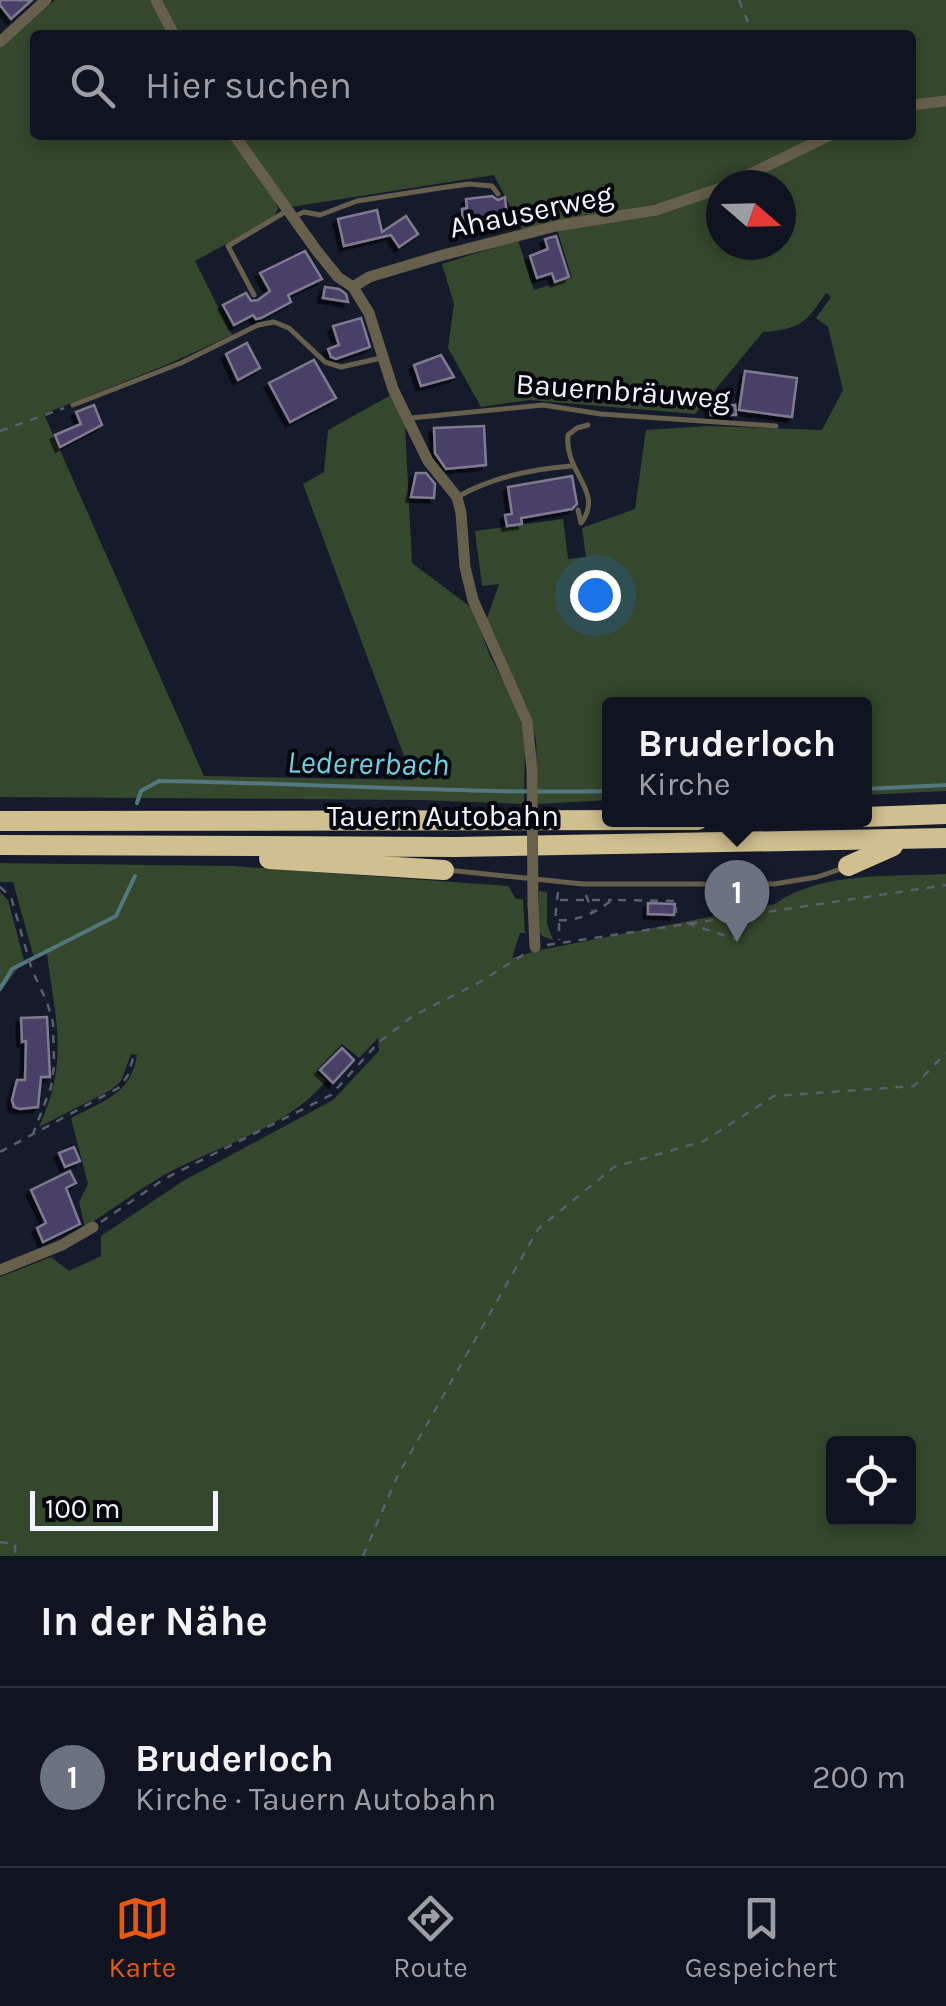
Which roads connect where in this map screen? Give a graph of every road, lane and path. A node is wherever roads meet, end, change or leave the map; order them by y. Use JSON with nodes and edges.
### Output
{"nodes":[{"id":1,"x":46,"y":0,"type":"edge"},
{"id":2,"x":156,"y":0,"type":"edge"},
{"id":3,"x":738,"y":0,"type":"edge"},
{"id":4,"x":171,"y":30,"type":"edge"},
{"id":5,"x":751,"y":30,"type":"edge"},
{"id":6,"x":0,"y":42,"type":"edge"},
{"id":7,"x":946,"y":101,"type":"edge"},
{"id":8,"x":916,"y":104,"type":"edge"},
{"id":9,"x":238,"y":140,"type":"edge"},
{"id":10,"x":820,"y":140,"type":"edge"},
{"id":11,"x":759,"y":170,"type":"edge"},
{"id":12,"x":706,"y":193,"type":"edge"},
{"id":13,"x":498,"y":194,"type":"dead end"},
{"id":14,"x":290,"y":214,"type":"junction"},
{"id":15,"x":353,"y":286,"type":"junction"},
{"id":16,"x":254,"y":294,"type":"dead end"},
{"id":17,"x":380,"y":358,"type":"junction"},
{"id":18,"x":73,"y":405,"type":"joint"},
{"id":19,"x":407,"y":418,"type":"junction"},
{"id":20,"x":588,"y":425,"type":"dead end"},
{"id":21,"x":776,"y":426,"type":"dead end"},
{"id":22,"x":0,"y":432,"type":"edge"},
{"id":23,"x":571,"y":466,"type":"junction"},
{"id":24,"x":456,"y":498,"type":"junction"},
{"id":25,"x":578,"y":510,"type":"dead end"},
{"id":26,"x":946,"y":814,"type":"edge"},
{"id":27,"x":872,"y":817,"type":"edge"},
{"id":28,"x":602,"y":820,"type":"edge"},
{"id":29,"x":0,"y":821,"type":"edge"},
{"id":30,"x":946,"y":838,"type":"edge"},
{"id":31,"x":904,"y":840,"type":"junction"},
{"id":32,"x":0,"y":845,"type":"edge"},
{"id":33,"x":183,"y":846,"type":"junction"},
{"id":34,"x":848,"y":866,"type":"joint"},
{"id":35,"x":444,"y":870,"type":"joint"},
{"id":36,"x":557,"y":881,"type":"junction"},
{"id":37,"x":584,"y":884,"type":"junction"},
{"id":38,"x":946,"y":884,"type":"edge"},
{"id":39,"x":0,"y":887,"type":"edge"},
{"id":40,"x":559,"y":900,"type":"junction"},
{"id":41,"x":588,"y":900,"type":"junction"},
{"id":42,"x":612,"y":900,"type":"junction"},
{"id":43,"x":593,"y":912,"type":"junction"},
{"id":44,"x":676,"y":913,"type":"dead end"},
{"id":45,"x":558,"y":922,"type":"junction"},
{"id":46,"x":685,"y":923,"type":"junction"},
{"id":47,"x":738,"y":940,"type":"dead end"},
{"id":48,"x":560,"y":943,"type":"junction"},
{"id":49,"x":534,"y":947,"type":"junction"},
{"id":50,"x":135,"y":1052,"type":"dead end"},
{"id":51,"x":946,"y":1053,"type":"edge"},
{"id":52,"x":33,"y":1134,"type":"junction"},
{"id":53,"x":0,"y":1152,"type":"edge"},
{"id":54,"x":93,"y":1227,"type":"joint"},
{"id":55,"x":0,"y":1270,"type":"edge"},
{"id":56,"x":0,"y":1542,"type":"edge"},
{"id":57,"x":15,"y":1556,"type":"edge"},
{"id":58,"x":363,"y":1556,"type":"edge"}],
"edges":[{"from":1,"to":6,"type":"street"},
{"from":2,"to":4,"type":"street"},
{"from":3,"to":5,"type":"path"},
{"from":7,"to":8,"type":"street"},
{"from":9,"to":14,"type":"street"},
{"from":10,"to":11,"type":"street"},
{"from":12,"to":15,"type":"street","name":"Ahauserweg"},
{"from":13,"to":14,"type":"lane"},
{"from":14,"to":15,"type":"street"},
{"from":14,"to":16,"type":"lane"},
{"from":15,"to":17,"type":"street"},
{"from":17,"to":18,"type":"lane"},
{"from":17,"to":19,"type":"street"},
{"from":18,"to":22,"type":"path"},
{"from":19,"to":21,"type":"lane","name":"Bauernbräuweg"},
{"from":19,"to":24,"type":"street"},
{"from":20,"to":23,"type":"lane"},
{"from":23,"to":24,"type":"lane"},
{"from":23,"to":25,"type":"lane"},
{"from":24,"to":49,"type":"street","bridge":true},
{"from":26,"to":27,"type":"highway"},
{"from":28,"to":29,"type":"highway","name":"Tauern Autobahn"},
{"from":30,"to":31,"type":"highway","name":"Tauern Autobahn"},
{"from":31,"to":33,"type":"highway","name":"Tauern Autobahn"},
{"from":31,"to":34,"type":"highway"},
{"from":32,"to":33,"type":"highway","name":"Tauern Autobahn"},
{"from":33,"to":35,"type":"highway"},
{"from":34,"to":37,"type":"lane"},
{"from":35,"to":36,"type":"lane"},
{"from":36,"to":37,"type":"lane"},
{"from":36,"to":40,"type":"path"},
{"from":37,"to":41,"type":"path"},
{"from":38,"to":46,"type":"path"},
{"from":39,"to":52,"type":"path"},
{"from":40,"to":41,"type":"path"},
{"from":40,"to":45,"type":"path"},
{"from":41,"to":42,"type":"path"},
{"from":41,"to":43,"type":"path"},
{"from":42,"to":43,"type":"path"},
{"from":42,"to":44,"type":"path"},
{"from":43,"to":45,"type":"path"},
{"from":45,"to":48,"type":"path"},
{"from":46,"to":47,"type":"path"},
{"from":46,"to":48,"type":"path"},
{"from":48,"to":49,"type":"path"},
{"from":49,"to":54,"type":"path"},
{"from":50,"to":52,"type":"path"},
{"from":51,"to":58,"type":"path"},
{"from":52,"to":53,"type":"path"},
{"from":54,"to":55,"type":"street"},
{"from":56,"to":57,"type":"path"}]}
